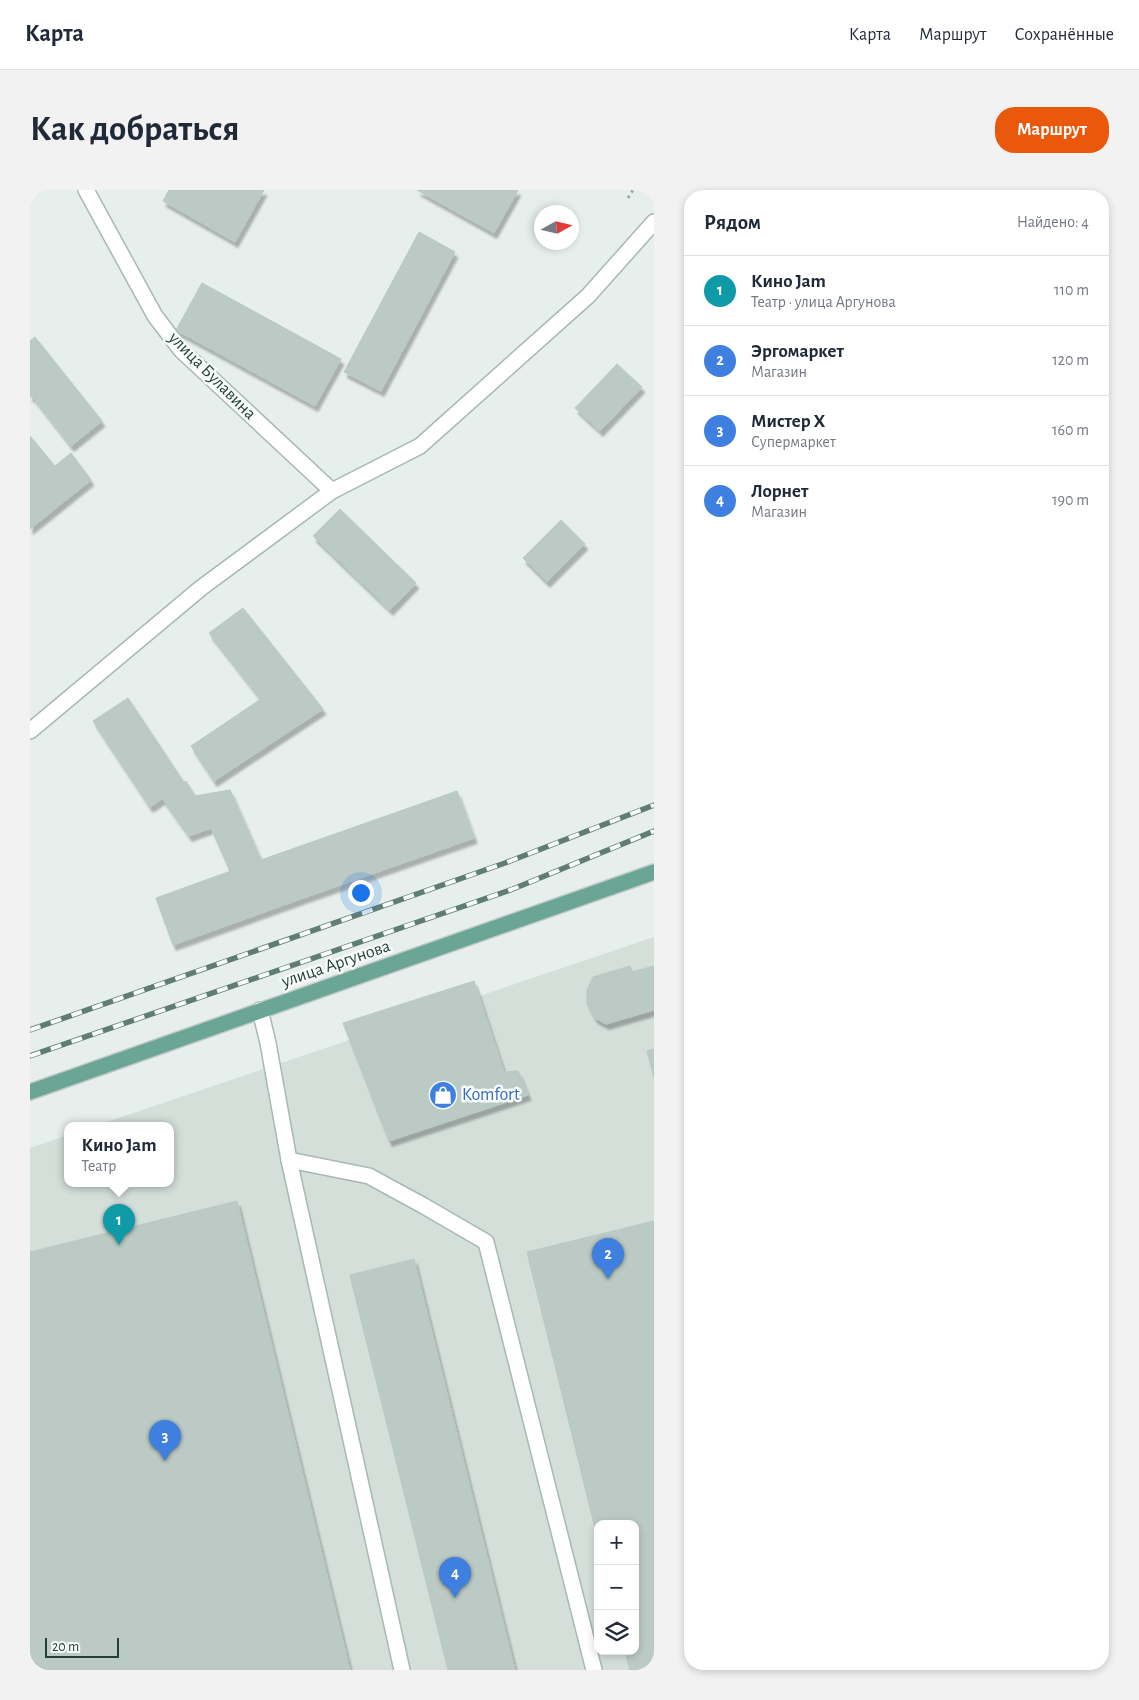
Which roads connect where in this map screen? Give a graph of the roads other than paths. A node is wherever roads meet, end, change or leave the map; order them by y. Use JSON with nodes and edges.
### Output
{"nodes":[{"id":1,"x":86,"y":190,"type":"edge"},
{"id":2,"x":654,"y":222,"type":"edge"},
{"id":3,"x":332,"y":491,"type":"junction"},
{"id":4,"x":30,"y":731,"type":"edge"},
{"id":5,"x":654,"y":872,"type":"edge"},
{"id":6,"x":260,"y":1010,"type":"junction"},
{"id":7,"x":30,"y":1092,"type":"edge"},
{"id":8,"x":289,"y":1160,"type":"junction"},
{"id":9,"x":402,"y":1670,"type":"edge"},
{"id":10,"x":594,"y":1670,"type":"edge"}],
"edges":[{"from":1,"to":3,"type":"street","name":"улица Булавина"},
{"from":2,"to":3,"type":"street"},
{"from":3,"to":4,"type":"street"},
{"from":5,"to":6,"type":"main road","name":"улица Аргунова"},
{"from":6,"to":7,"type":"main road","name":"улица Аргунова"},
{"from":6,"to":8,"type":"street"},
{"from":8,"to":9,"type":"street"},
{"from":8,"to":10,"type":"street"}]}
